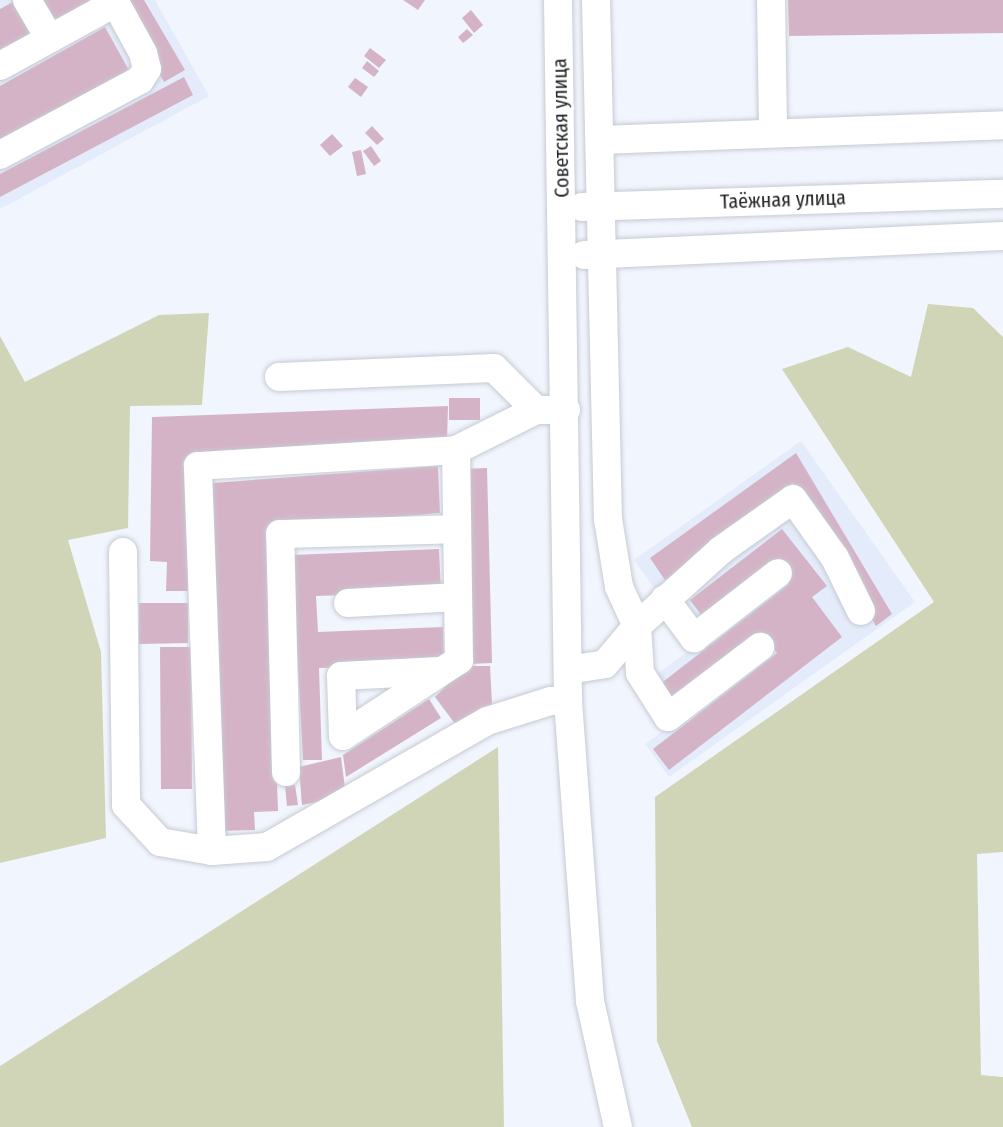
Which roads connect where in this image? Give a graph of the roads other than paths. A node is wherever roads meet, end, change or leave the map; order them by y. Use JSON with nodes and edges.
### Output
{"nodes":[{"id":1,"x":27,"y":0,"type":"edge"},
{"id":2,"x":558,"y":0,"type":"edge"},
{"id":3,"x":596,"y":0,"type":"edge"},
{"id":4,"x":771,"y":0,"type":"edge"},
{"id":5,"x":114,"y":1,"type":"edge"},
{"id":6,"x":50,"y":39,"type":"junction"},
{"id":7,"x":0,"y":66,"type":"edge"},
{"id":8,"x":1003,"y":125,"type":"edge"},
{"id":9,"x":773,"y":133,"type":"junction"},
{"id":10,"x":600,"y":140,"type":"junction"},
{"id":11,"x":0,"y":154,"type":"edge"},
{"id":12,"x":1003,"y":194,"type":"edge"},
{"id":13,"x":601,"y":206,"type":"junction"},
{"id":14,"x":563,"y":207,"type":"junction"},
{"id":15,"x":1003,"y":236,"type":"edge"},
{"id":16,"x":603,"y":254,"type":"junction"},
{"id":17,"x":564,"y":256,"type":"junction"},
{"id":18,"x":279,"y":377,"type":"dead end"},
{"id":19,"x":536,"y":410,"type":"junction"},
{"id":20,"x":566,"y":410,"type":"junction"},
{"id":21,"x":456,"y":450,"type":"junction"},
{"id":22,"x":457,"y":529,"type":"junction"},
{"id":23,"x":123,"y":552,"type":"dead end"},
{"id":24,"x":778,"y":573,"type":"dead end"},
{"id":25,"x":458,"y":597,"type":"junction"},
{"id":26,"x":665,"y":599,"type":"junction"},
{"id":27,"x":348,"y":603,"type":"dead end"},
{"id":28,"x":861,"y":611,"type":"dead end"},
{"id":29,"x":637,"y":626,"type":"junction"},
{"id":30,"x":760,"y":647,"type":"dead end"},
{"id":31,"x":568,"y":670,"type":"junction"},
{"id":32,"x":440,"y":671,"type":"dead end"},
{"id":33,"x":568,"y":701,"type":"junction"},
{"id":34,"x":286,"y":772,"type":"dead end"},
{"id":35,"x":212,"y":850,"type":"junction"},
{"id":36,"x":618,"y":1127,"type":"edge"}],
"edges":[{"from":1,"to":6,"type":"street"},
{"from":2,"to":14,"type":"street","name":"Советская улица"},
{"from":3,"to":10,"type":"street","name":"Советская улица"},
{"from":4,"to":9,"type":"street"},
{"from":5,"to":6,"type":"street"},
{"from":5,"to":11,"type":"street"},
{"from":6,"to":7,"type":"street"},
{"from":8,"to":9,"type":"street"},
{"from":9,"to":10,"type":"street"},
{"from":10,"to":13,"type":"street","name":"Советская улица"},
{"from":12,"to":13,"type":"street","name":"Таёжная улица"},
{"from":13,"to":14,"type":"street","name":"Таёжная улица"},
{"from":13,"to":16,"type":"street","name":"Советская улица"},
{"from":14,"to":17,"type":"street","name":"Советская улица"},
{"from":15,"to":16,"type":"street"},
{"from":16,"to":17,"type":"street"},
{"from":16,"to":29,"type":"street","name":"Советская улица"},
{"from":17,"to":20,"type":"street","name":"Советская улица"},
{"from":18,"to":19,"type":"street"},
{"from":19,"to":20,"type":"street"},
{"from":19,"to":21,"type":"street"},
{"from":20,"to":31,"type":"street","name":"Советская улица"},
{"from":21,"to":22,"type":"street"},
{"from":21,"to":35,"type":"street"},
{"from":22,"to":25,"type":"street"},
{"from":22,"to":34,"type":"street"},
{"from":23,"to":35,"type":"street"},
{"from":24,"to":26,"type":"street"},
{"from":25,"to":27,"type":"street"},
{"from":25,"to":32,"type":"street"},
{"from":26,"to":28,"type":"street"},
{"from":26,"to":29,"type":"street"},
{"from":29,"to":30,"type":"street"},
{"from":29,"to":31,"type":"street"},
{"from":31,"to":33,"type":"street","name":"Советская улица"},
{"from":33,"to":35,"type":"street"},
{"from":33,"to":36,"type":"street","name":"Советская улица"}]}
